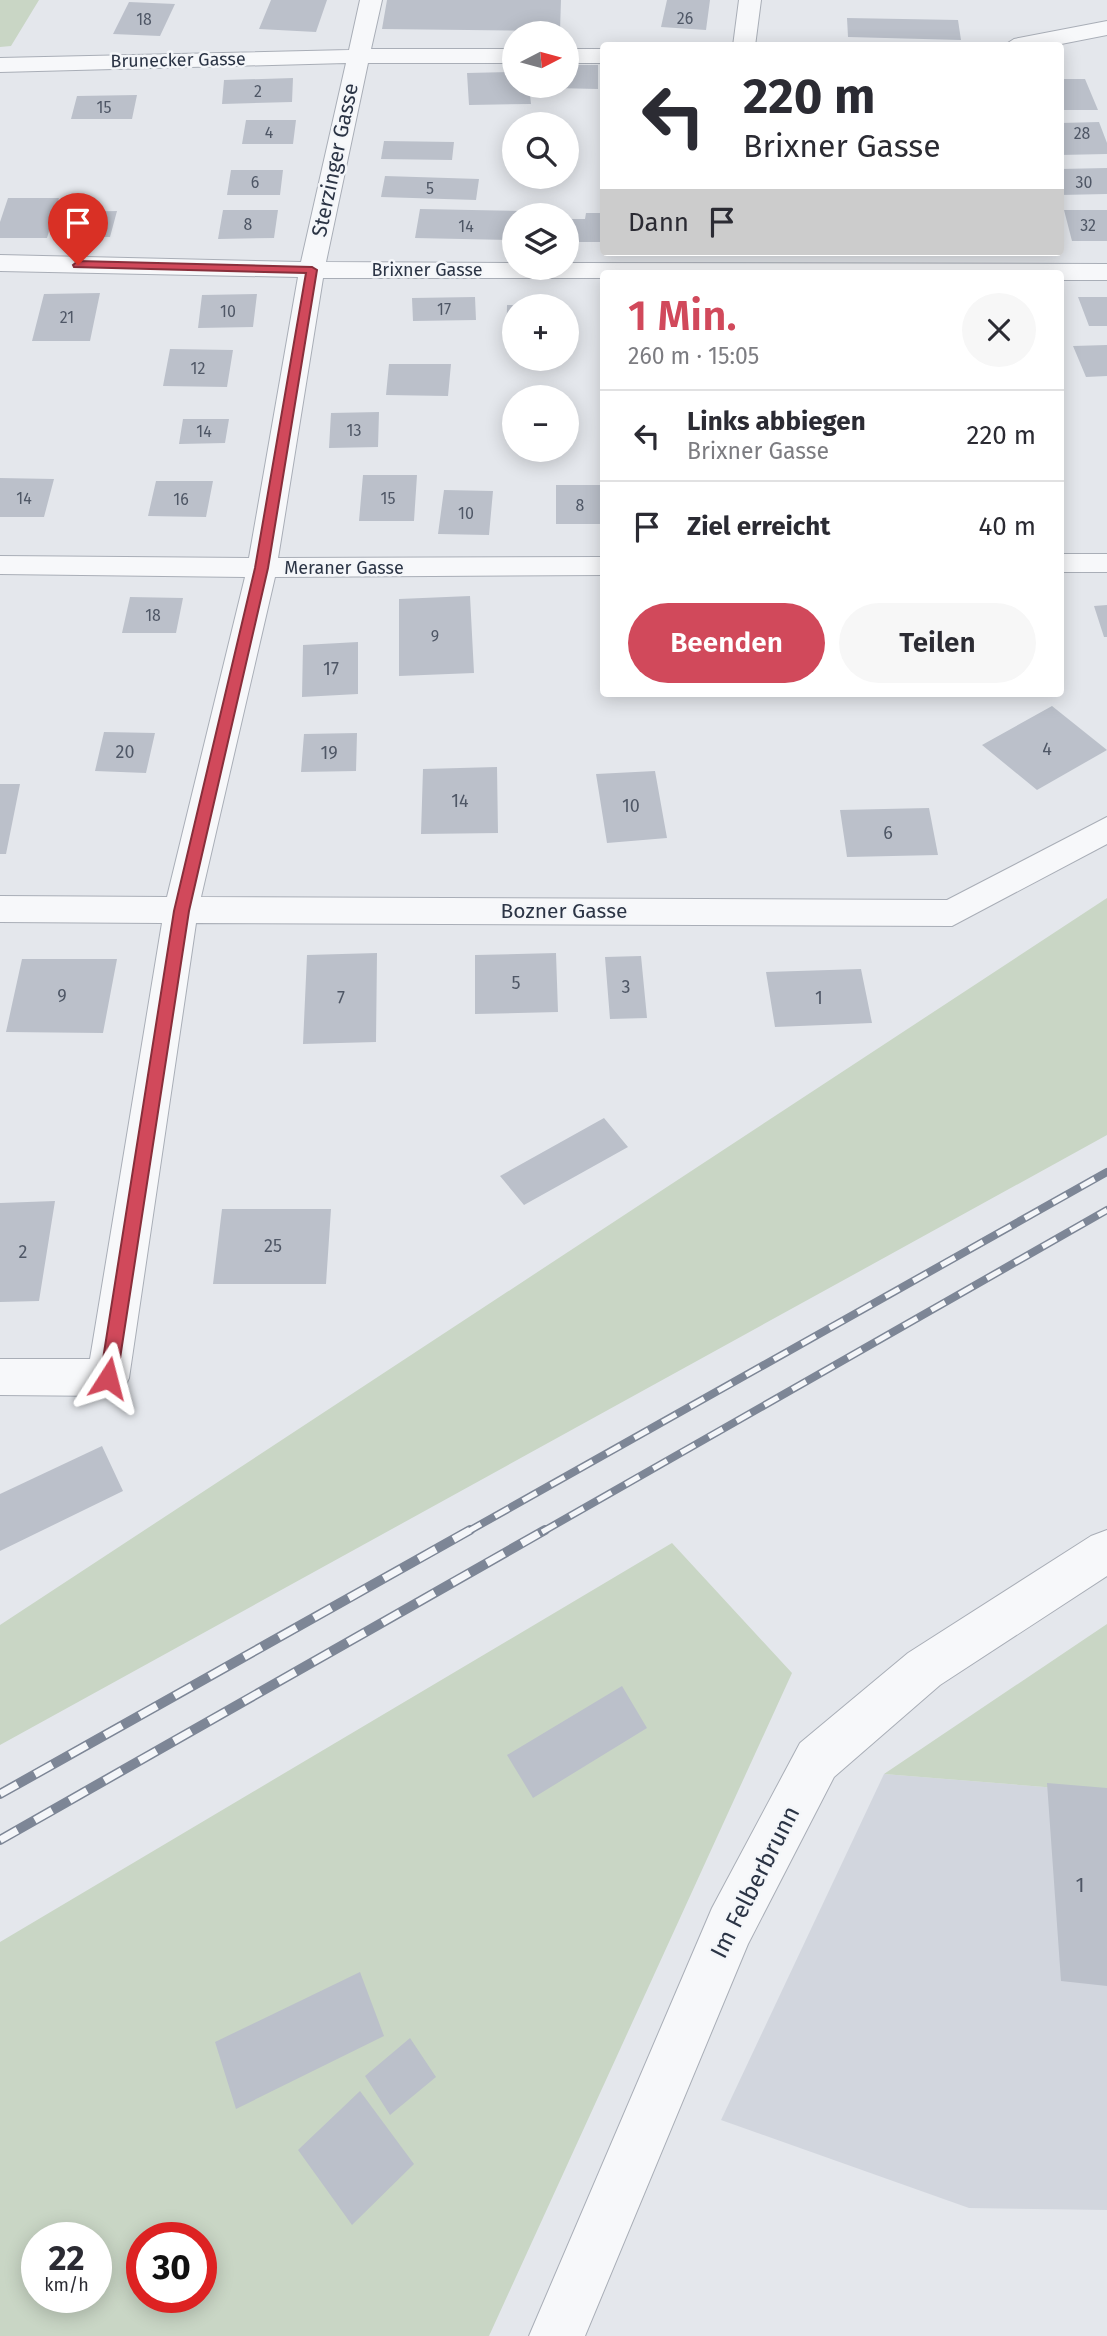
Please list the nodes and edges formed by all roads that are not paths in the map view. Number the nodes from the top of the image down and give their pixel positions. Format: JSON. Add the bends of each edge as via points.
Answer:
{"nodes":[{"id":1,"x":371,"y":0,"type":"edge"},
{"id":2,"x":750,"y":0,"type":"edge"},
{"id":3,"x":1107,"y":28,"type":"edge"},
{"id":4,"x":745,"y":42,"type":"edge"},
{"id":5,"x":1035,"y":42,"type":"edge"},
{"id":6,"x":357,"y":56,"type":"junction"},
{"id":7,"x":502,"y":56,"type":"edge"},
{"id":8,"x":579,"y":56,"type":"edge"},
{"id":9,"x":600,"y":56,"type":"edge"},
{"id":10,"x":0,"y":65,"type":"edge"},
{"id":11,"x":0,"y":263,"type":"edge"},
{"id":12,"x":312,"y":270,"type":"junction"},
{"id":13,"x":600,"y":271,"type":"edge"},
{"id":14,"x":1064,"y":272,"type":"edge"},
{"id":15,"x":1107,"y":272,"type":"edge"},
{"id":16,"x":1064,"y":563,"type":"edge"},
{"id":17,"x":1107,"y":563,"type":"edge"},
{"id":18,"x":0,"y":565,"type":"edge"},
{"id":19,"x":600,"y":566,"type":"edge"},
{"id":20,"x":262,"y":568,"type":"junction"},
{"id":21,"x":1107,"y":828,"type":"edge"},
{"id":22,"x":0,"y":909,"type":"edge"},
{"id":23,"x":181,"y":911,"type":"junction"},
{"id":24,"x":0,"y":1377,"type":"edge"},
{"id":25,"x":1107,"y":1550,"type":"edge"},
{"id":26,"x":557,"y":2336,"type":"edge"}],
"edges":[{"from":1,"to":6,"type":"street"},
{"from":2,"to":4,"type":"street"},
{"from":3,"to":5,"type":"street"},
{"from":6,"to":7,"type":"street","name":"Brunecker Gasse"},
{"from":6,"to":10,"type":"street","name":"Brunecker Gasse"},
{"from":6,"to":12,"type":"street","name":"Sterzinger Gasse"},
{"from":8,"to":9,"type":"street"},
{"from":11,"to":12,"type":"street","name":"Brixner Gasse"},
{"from":12,"to":13,"type":"street","name":"Brixner Gasse"},
{"from":12,"to":20,"type":"street","name":"Sterzinger Gasse"},
{"from":14,"to":15,"type":"street","name":"Brixner Gasse"},
{"from":16,"to":17,"type":"street"},
{"from":18,"to":20,"type":"street","name":"Meraner Gasse"},
{"from":19,"to":20,"type":"street","name":"Meraner Gasse"},
{"from":20,"to":23,"type":"street","name":"Sterzinger Gasse"},
{"from":21,"to":23,"type":"street","name":"Bozner Gasse","via":[[952,913]]},
{"from":22,"to":23,"type":"street","name":"Bozner Gasse"},
{"from":23,"to":24,"type":"street","name":"Sterzinger Gasse","via":[[108,1378]]},
{"from":25,"to":26,"type":"street","name":"Im Felberbrunn","via":[[924,1669],[817,1760],[730,1926]]}]}
